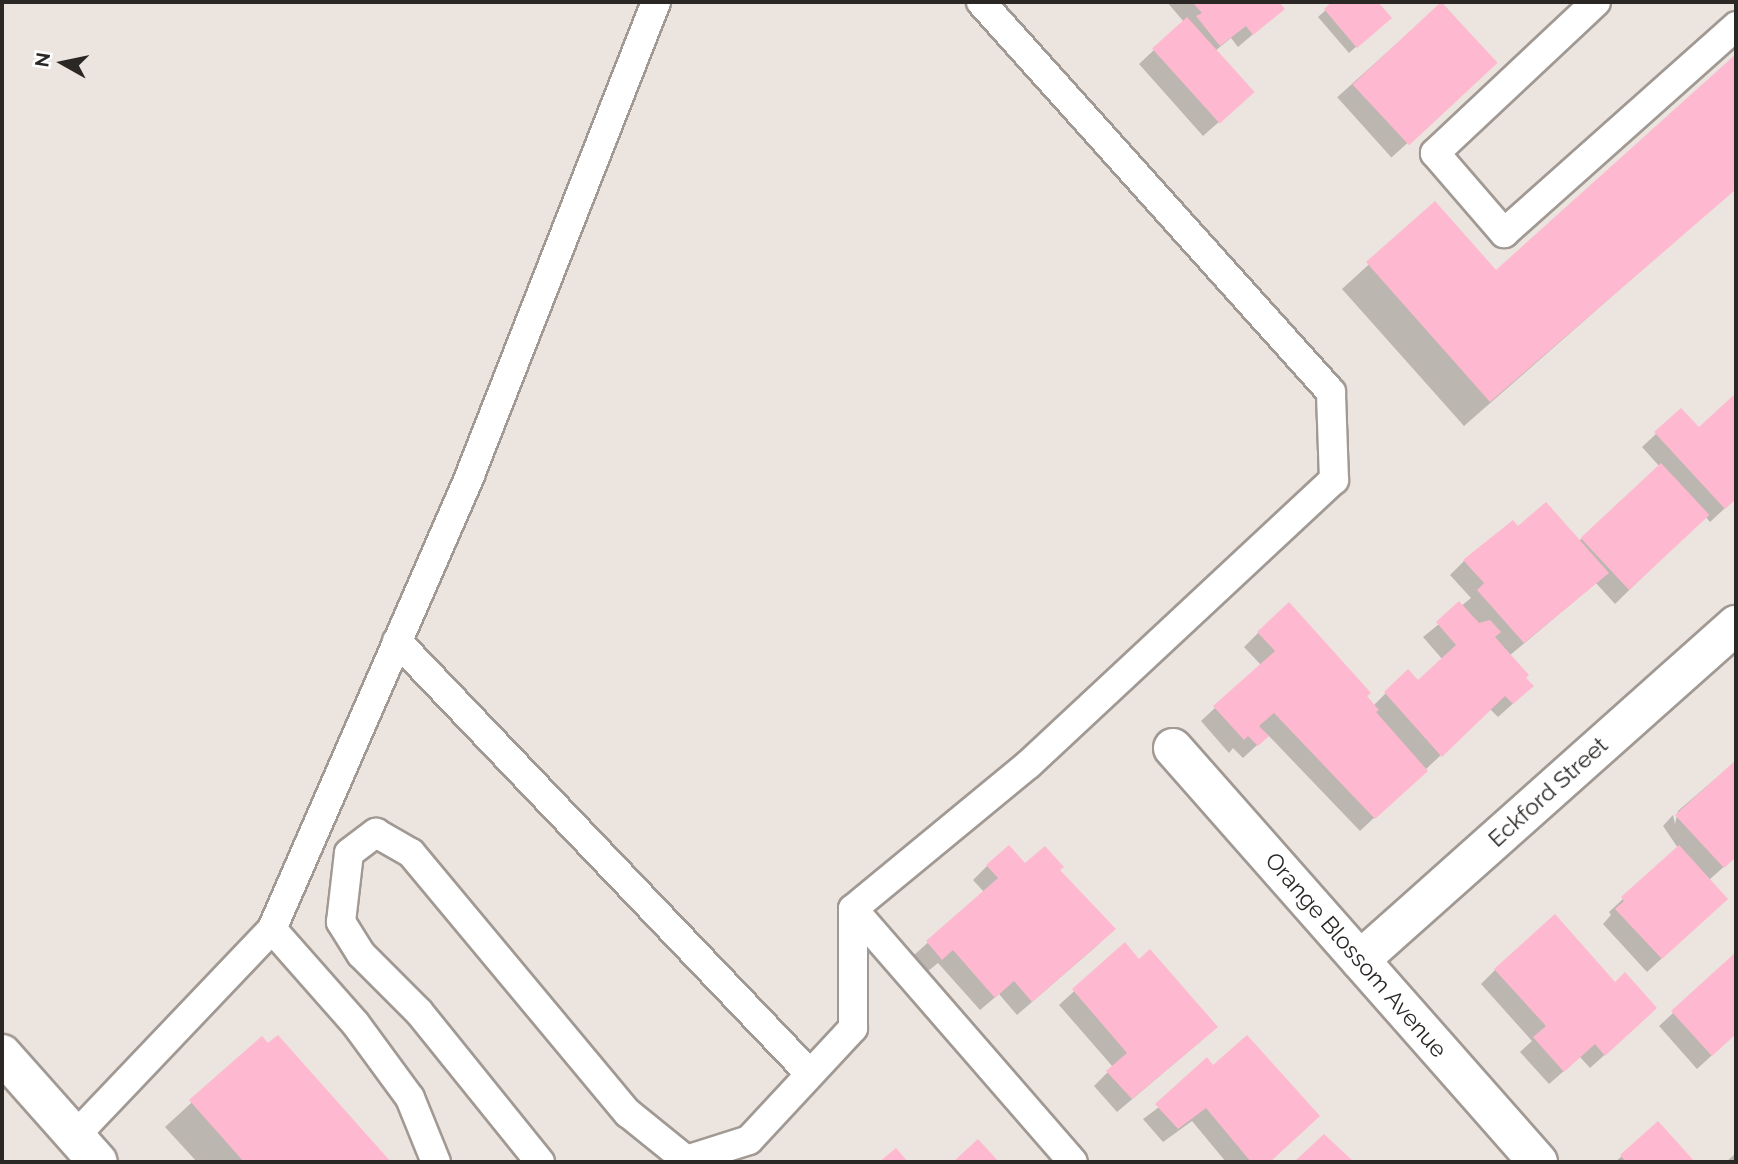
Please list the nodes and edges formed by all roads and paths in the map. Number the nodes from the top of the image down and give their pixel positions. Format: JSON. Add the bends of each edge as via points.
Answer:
{"nodes":[{"id":1,"x":656,"y":2,"type":"edge"},
{"id":2,"x":981,"y":2,"type":"edge"},
{"id":3,"x":1596,"y":2,"type":"edge"},
{"id":4,"x":1736,"y":26,"type":"edge"},
{"id":5,"x":1736,"y":625,"type":"edge"},
{"id":6,"x":397,"y":641,"type":"junction"},
{"id":7,"x":1173,"y":748,"type":"dead end"},
{"id":8,"x":853,"y":909,"type":"junction"},
{"id":9,"x":272,"y":929,"type":"junction"},
{"id":10,"x":1360,"y":960,"type":"junction"},
{"id":11,"x":2,"y":1055,"type":"edge"},
{"id":12,"x":810,"y":1074,"type":"junction"},
{"id":13,"x":87,"y":1149,"type":"edge"},
{"id":14,"x":436,"y":1162,"type":"edge"},
{"id":15,"x":540,"y":1162,"type":"edge"},
{"id":16,"x":1073,"y":1162,"type":"edge"},
{"id":17,"x":1538,"y":1162,"type":"edge"}],
"edges":[{"from":1,"to":6,"type":"lane","via":[[470,475]]},
{"from":2,"to":8,"type":"lane","via":[[1331,392],[1334,480],[1029,764]]},
{"from":3,"to":4,"type":"lane","via":[[1435,153],[1504,233]]},
{"from":5,"to":10,"type":"street","name":"Eckford Street"},
{"from":6,"to":9,"type":"lane"},
{"from":6,"to":12,"type":"lane"},
{"from":7,"to":10,"type":"street","name":"Orange Blossom Avenue"},
{"from":8,"to":12,"type":"lane","via":[[853,1028]]},
{"from":8,"to":16,"type":"lane"},
{"from":9,"to":13,"type":"lane"},
{"from":9,"to":14,"type":"lane","via":[[355,1024],[410,1098]]},
{"from":10,"to":17,"type":"street","name":"Orange Blossom Avenue"},
{"from":11,"to":13,"type":"street"},
{"from":12,"to":15,"type":"lane","via":[[749,1140],[686,1160],[628,1113],[411,853],[376,834],[349,853],[341,922],[361,954],[419,1012]]}]}
